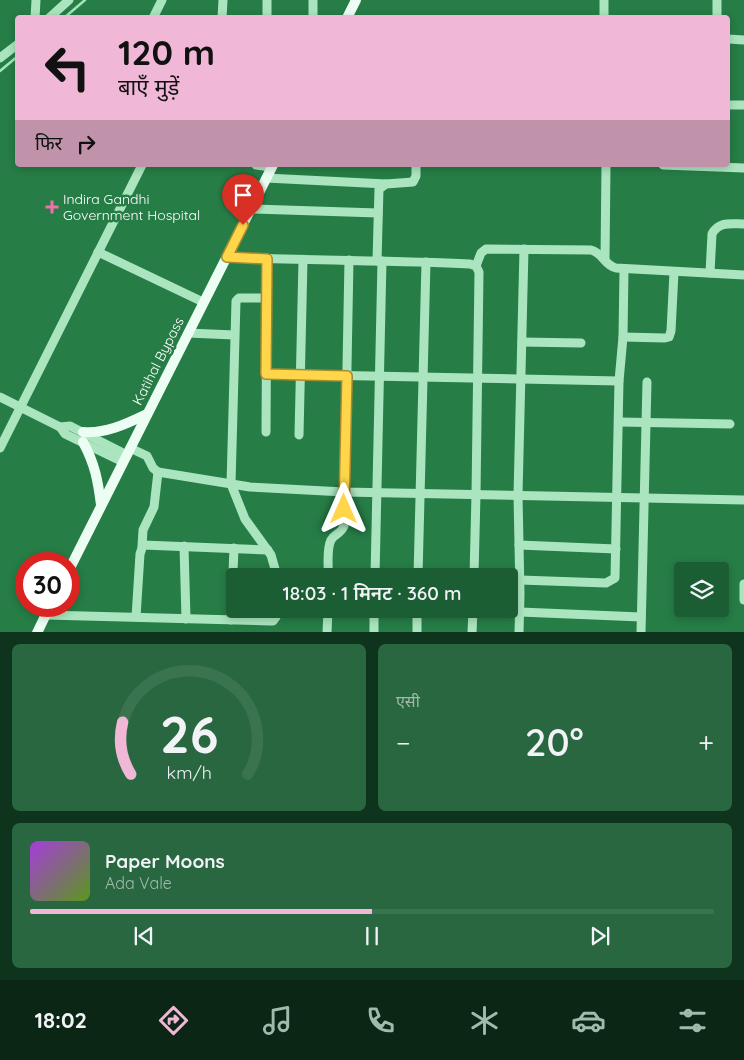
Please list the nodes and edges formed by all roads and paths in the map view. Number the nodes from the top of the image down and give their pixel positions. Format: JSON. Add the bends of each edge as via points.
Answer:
{"nodes":[{"id":1,"x":36,"y":0,"type":"edge"},
{"id":2,"x":69,"y":0,"type":"edge"},
{"id":3,"x":162,"y":0,"type":"edge"},
{"id":4,"x":223,"y":0,"type":"edge"},
{"id":5,"x":267,"y":0,"type":"edge"},
{"id":6,"x":313,"y":0,"type":"edge"},
{"id":7,"x":356,"y":0,"type":"edge"},
{"id":8,"x":604,"y":0,"type":"edge"},
{"id":9,"x":718,"y":0,"type":"edge"},
{"id":10,"x":35,"y":15,"type":"edge"},
{"id":11,"x":52,"y":15,"type":"edge"},
{"id":12,"x":154,"y":15,"type":"edge"},
{"id":13,"x":222,"y":15,"type":"edge"},
{"id":14,"x":267,"y":15,"type":"edge"},
{"id":15,"x":313,"y":15,"type":"edge"},
{"id":16,"x":348,"y":15,"type":"edge"},
{"id":17,"x":604,"y":15,"type":"edge"},
{"id":18,"x":717,"y":15,"type":"edge"},
{"id":19,"x":730,"y":39,"type":"edge"},
{"id":20,"x":744,"y":40,"type":"edge"},
{"id":21,"x":15,"y":46,"type":"edge"},
{"id":22,"x":0,"y":58,"type":"edge"},
{"id":23,"x":730,"y":105,"type":"edge"},
{"id":24,"x":744,"y":105,"type":"edge"},
{"id":25,"x":141,"y":167,"type":"edge"},
{"id":26,"x":272,"y":167,"type":"edge"},
{"id":27,"x":416,"y":167,"type":"edge"},
{"id":28,"x":606,"y":167,"type":"edge"},
{"id":29,"x":728,"y":167,"type":"edge"},
{"id":30,"x":744,"y":168,"type":"edge"},
{"id":31,"x":266,"y":178,"type":"junction"},
{"id":32,"x":386,"y":184,"type":"junction"},
{"id":33,"x":251,"y":208,"type":"junction"},
{"id":34,"x":378,"y":213,"type":"junction"},
{"id":35,"x":744,"y":224,"type":"edge"},
{"id":36,"x":524,"y":249,"type":"junction"},
{"id":37,"x":98,"y":252,"type":"junction"},
{"id":38,"x":227,"y":257,"type":"junction"},
{"id":39,"x":267,"y":259,"type":"junction"},
{"id":40,"x":303,"y":260,"type":"junction"},
{"id":41,"x":348,"y":260,"type":"junction"},
{"id":42,"x":605,"y":260,"type":"junction"},
{"id":43,"x":379,"y":261,"type":"junction"},
{"id":44,"x":426,"y":262,"type":"junction"},
{"id":45,"x":476,"y":266,"type":"junction"},
{"id":46,"x":624,"y":269,"type":"junction"},
{"id":47,"x":674,"y":272,"type":"junction"},
{"id":48,"x":710,"y":273,"type":"junction"},
{"id":49,"x":744,"y":274,"type":"edge"},
{"id":50,"x":266,"y":298,"type":"junction"},
{"id":51,"x":204,"y":302,"type":"junction"},
{"id":52,"x":188,"y":333,"type":"junction"},
{"id":53,"x":234,"y":335,"type":"junction"},
{"id":54,"x":623,"y":337,"type":"junction"},
{"id":55,"x":522,"y":342,"type":"junction"},
{"id":56,"x":582,"y":343,"type":"dead end"},
{"id":57,"x":266,"y":374,"type":"junction"},
{"id":58,"x":300,"y":375,"type":"junction"},
{"id":59,"x":347,"y":376,"type":"junction"},
{"id":60,"x":379,"y":377,"type":"junction"},
{"id":61,"x":423,"y":377,"type":"junction"},
{"id":62,"x":478,"y":378,"type":"junction"},
{"id":63,"x":521,"y":379,"type":"junction"},
{"id":64,"x":619,"y":381,"type":"junction"},
{"id":65,"x":647,"y":382,"type":"dead end"},
{"id":66,"x":0,"y":397,"type":"edge"},
{"id":67,"x":20,"y":407,"type":"junction"},
{"id":68,"x":147,"y":414,"type":"junction"},
{"id":69,"x":619,"y":422,"type":"junction"},
{"id":70,"x":645,"y":422,"type":"junction"},
{"id":71,"x":730,"y":424,"type":"dead end"},
{"id":72,"x":266,"y":432,"type":"dead end"},
{"id":73,"x":299,"y":435,"type":"dead end"},
{"id":74,"x":83,"y":437,"type":"junction"},
{"id":75,"x":0,"y":448,"type":"edge"},
{"id":76,"x":127,"y":455,"type":"junction"},
{"id":77,"x":158,"y":472,"type":"junction"},
{"id":78,"x":231,"y":484,"type":"junction"},
{"id":79,"x":344,"y":492,"type":"junction"},
{"id":80,"x":378,"y":492,"type":"junction"},
{"id":81,"x":421,"y":493,"type":"junction"},
{"id":82,"x":476,"y":494,"type":"junction"},
{"id":83,"x":518,"y":494,"type":"junction"},
{"id":84,"x":618,"y":497,"type":"junction"},
{"id":85,"x":645,"y":497,"type":"junction"},
{"id":86,"x":744,"y":500,"type":"edge"},
{"id":87,"x":101,"y":506,"type":"junction"},
{"id":88,"x":519,"y":545,"type":"junction"},
{"id":89,"x":142,"y":546,"type":"junction"},
{"id":90,"x":184,"y":546,"type":"junction"},
{"id":91,"x":234,"y":548,"type":"junction"},
{"id":92,"x":616,"y":549,"type":"junction"},
{"id":93,"x":268,"y":550,"type":"junction"},
{"id":94,"x":78,"y":552,"type":"edge"},
{"id":95,"x":275,"y":568,"type":"edge"},
{"id":96,"x":328,"y":568,"type":"edge"},
{"id":97,"x":375,"y":568,"type":"edge"},
{"id":98,"x":418,"y":568,"type":"edge"},
{"id":99,"x":474,"y":568,"type":"edge"},
{"id":100,"x":520,"y":580,"type":"junction"},
{"id":101,"x":744,"y":584,"type":"edge"},
{"id":102,"x":520,"y":594,"type":"joint"},
{"id":103,"x":744,"y":600,"type":"edge"},
{"id":104,"x":520,"y":612,"type":"junction"},
{"id":105,"x":80,"y":613,"type":"edge"},
{"id":106,"x":44,"y":617,"type":"edge"},
{"id":107,"x":136,"y":617,"type":"junction"},
{"id":108,"x":641,"y":617,"type":"junction"},
{"id":109,"x":275,"y":618,"type":"edge"},
{"id":110,"x":328,"y":618,"type":"edge"},
{"id":111,"x":374,"y":618,"type":"edge"},
{"id":112,"x":418,"y":618,"type":"edge"},
{"id":113,"x":473,"y":618,"type":"edge"},
{"id":114,"x":186,"y":619,"type":"junction"},
{"id":115,"x":231,"y":620,"type":"junction"},
{"id":116,"x":37,"y":632,"type":"edge"},
{"id":117,"x":327,"y":632,"type":"edge"},
{"id":118,"x":374,"y":632,"type":"edge"},
{"id":119,"x":417,"y":632,"type":"edge"},
{"id":120,"x":472,"y":632,"type":"edge"},
{"id":121,"x":519,"y":632,"type":"edge"},
{"id":122,"x":640,"y":632,"type":"edge"}],
"edges":[{"from":1,"to":10,"type":"street"},
{"from":2,"to":11,"type":"street"},
{"from":3,"to":12,"type":"street"},
{"from":4,"to":13,"type":"street"},
{"from":5,"to":14,"type":"street"},
{"from":6,"to":15,"type":"street"},
{"from":7,"to":16,"type":"main road"},
{"from":8,"to":17,"type":"street"},
{"from":9,"to":18,"type":"street"},
{"from":19,"to":20,"type":"street"},
{"from":21,"to":22,"type":"street"},
{"from":23,"to":24,"type":"street"},
{"from":25,"to":37,"type":"street"},
{"from":26,"to":31,"type":"main road","name":"Katihal Bypass"},
{"from":27,"to":32,"type":"street","via":[[413,182]]},
{"from":28,"to":42,"type":"street"},
{"from":29,"to":30,"type":"street"},
{"from":31,"to":32,"type":"street"},
{"from":31,"to":33,"type":"main road","name":"Katihal Bypass"},
{"from":32,"to":34,"type":"street","via":[[379,189]]},
{"from":33,"to":34,"type":"street"},
{"from":33,"to":38,"type":"main road","name":"Katihal Bypass"},
{"from":34,"to":43,"type":"street"},
{"from":35,"to":48,"type":"street","via":[[724,224],[715,228]]},
{"from":36,"to":42,"type":"street","via":[[591,250]]},
{"from":36,"to":45,"type":"street","via":[[486,249]]},
{"from":36,"to":55,"type":"street"},
{"from":37,"to":51,"type":"street"},
{"from":37,"to":67,"type":"street"},
{"from":38,"to":39,"type":"street"},
{"from":38,"to":51,"type":"main road","name":"Katihal Bypass"},
{"from":39,"to":40,"type":"street"},
{"from":39,"to":50,"type":"street"},
{"from":40,"to":41,"type":"street"},
{"from":40,"to":58,"type":"street"},
{"from":41,"to":43,"type":"street"},
{"from":41,"to":59,"type":"street"},
{"from":42,"to":46,"type":"street","via":[[612,267]]},
{"from":43,"to":44,"type":"street"},
{"from":43,"to":60,"type":"street"},
{"from":44,"to":45,"type":"street"},
{"from":44,"to":61,"type":"street"},
{"from":45,"to":62,"type":"street","via":[[479,272]]},
{"from":46,"to":47,"type":"street"},
{"from":46,"to":54,"type":"street"},
{"from":47,"to":48,"type":"street"},
{"from":47,"to":54,"type":"street","via":[[669,336]]},
{"from":48,"to":49,"type":"street"},
{"from":50,"to":53,"type":"street","via":[[236,299]]},
{"from":50,"to":57,"type":"street"},
{"from":51,"to":52,"type":"main road","name":"Katihal Bypass"},
{"from":52,"to":53,"type":"street"},
{"from":52,"to":68,"type":"main road","name":"Katihal Bypass"},
{"from":53,"to":78,"type":"street"},
{"from":54,"to":64,"type":"street"},
{"from":55,"to":56,"type":"street"},
{"from":55,"to":63,"type":"street"},
{"from":57,"to":58,"type":"street"},
{"from":57,"to":72,"type":"street"},
{"from":58,"to":59,"type":"street"},
{"from":58,"to":73,"type":"street"},
{"from":59,"to":60,"type":"street"},
{"from":59,"to":79,"type":"street"},
{"from":60,"to":61,"type":"street"},
{"from":60,"to":80,"type":"street"},
{"from":61,"to":62,"type":"street"},
{"from":61,"to":81,"type":"street"},
{"from":62,"to":63,"type":"street"},
{"from":62,"to":82,"type":"street"},
{"from":63,"to":64,"type":"street"},
{"from":63,"to":83,"type":"street"},
{"from":64,"to":69,"type":"street"},
{"from":65,"to":70,"type":"street"},
{"from":66,"to":67,"type":"street"},
{"from":67,"to":74,"type":"street","via":[[60,427],[70,426]]},
{"from":67,"to":75,"type":"street"},
{"from":68,"to":74,"type":"main road","via":[[110,430]]},
{"from":68,"to":76,"type":"main road","name":"Katihal Bypass"},
{"from":69,"to":70,"type":"street"},
{"from":69,"to":84,"type":"street"},
{"from":70,"to":71,"type":"street"},
{"from":70,"to":85,"type":"street"},
{"from":74,"to":76,"type":"street"},
{"from":74,"to":87,"type":"main road","via":[[97,476]]},
{"from":76,"to":77,"type":"street","via":[[147,456]]},
{"from":76,"to":87,"type":"main road","name":"Katihal Bypass"},
{"from":77,"to":78,"type":"street"},
{"from":77,"to":89,"type":"street","via":[[154,507],[142,530]]},
{"from":78,"to":79,"type":"street"},
{"from":78,"to":93,"type":"street","via":[[244,519]]},
{"from":79,"to":80,"type":"street"},
{"from":79,"to":96,"type":"street","via":[[344,526],[330,542]]},
{"from":80,"to":81,"type":"street"},
{"from":80,"to":97,"type":"street"},
{"from":81,"to":82,"type":"street"},
{"from":81,"to":98,"type":"street"},
{"from":82,"to":83,"type":"street"},
{"from":82,"to":99,"type":"street"},
{"from":83,"to":84,"type":"street"},
{"from":83,"to":88,"type":"street"},
{"from":84,"to":85,"type":"street"},
{"from":84,"to":92,"type":"street"},
{"from":85,"to":86,"type":"street"},
{"from":85,"to":108,"type":"street"},
{"from":87,"to":94,"type":"main road","name":"Katihal Bypass"},
{"from":88,"to":92,"type":"street"},
{"from":88,"to":100,"type":"street"},
{"from":89,"to":90,"type":"street"},
{"from":89,"to":107,"type":"street"},
{"from":90,"to":91,"type":"street"},
{"from":90,"to":114,"type":"street"},
{"from":91,"to":93,"type":"street"},
{"from":91,"to":115,"type":"street"},
{"from":92,"to":100,"type":"street","via":[[616,576],[610,582]]},
{"from":93,"to":95,"type":"street"},
{"from":100,"to":102,"type":"street"},
{"from":101,"to":103,"type":"street"},
{"from":102,"to":104,"type":"street"},
{"from":104,"to":108,"type":"street"},
{"from":104,"to":121,"type":"street"},
{"from":105,"to":107,"type":"street"},
{"from":106,"to":116,"type":"main road"},
{"from":107,"to":114,"type":"street"},
{"from":108,"to":122,"type":"street"},
{"from":109,"to":115,"type":"street","via":[[273,621]]},
{"from":110,"to":117,"type":"street"},
{"from":111,"to":118,"type":"street"},
{"from":112,"to":119,"type":"street"},
{"from":113,"to":120,"type":"street"},
{"from":114,"to":115,"type":"street"}]}
